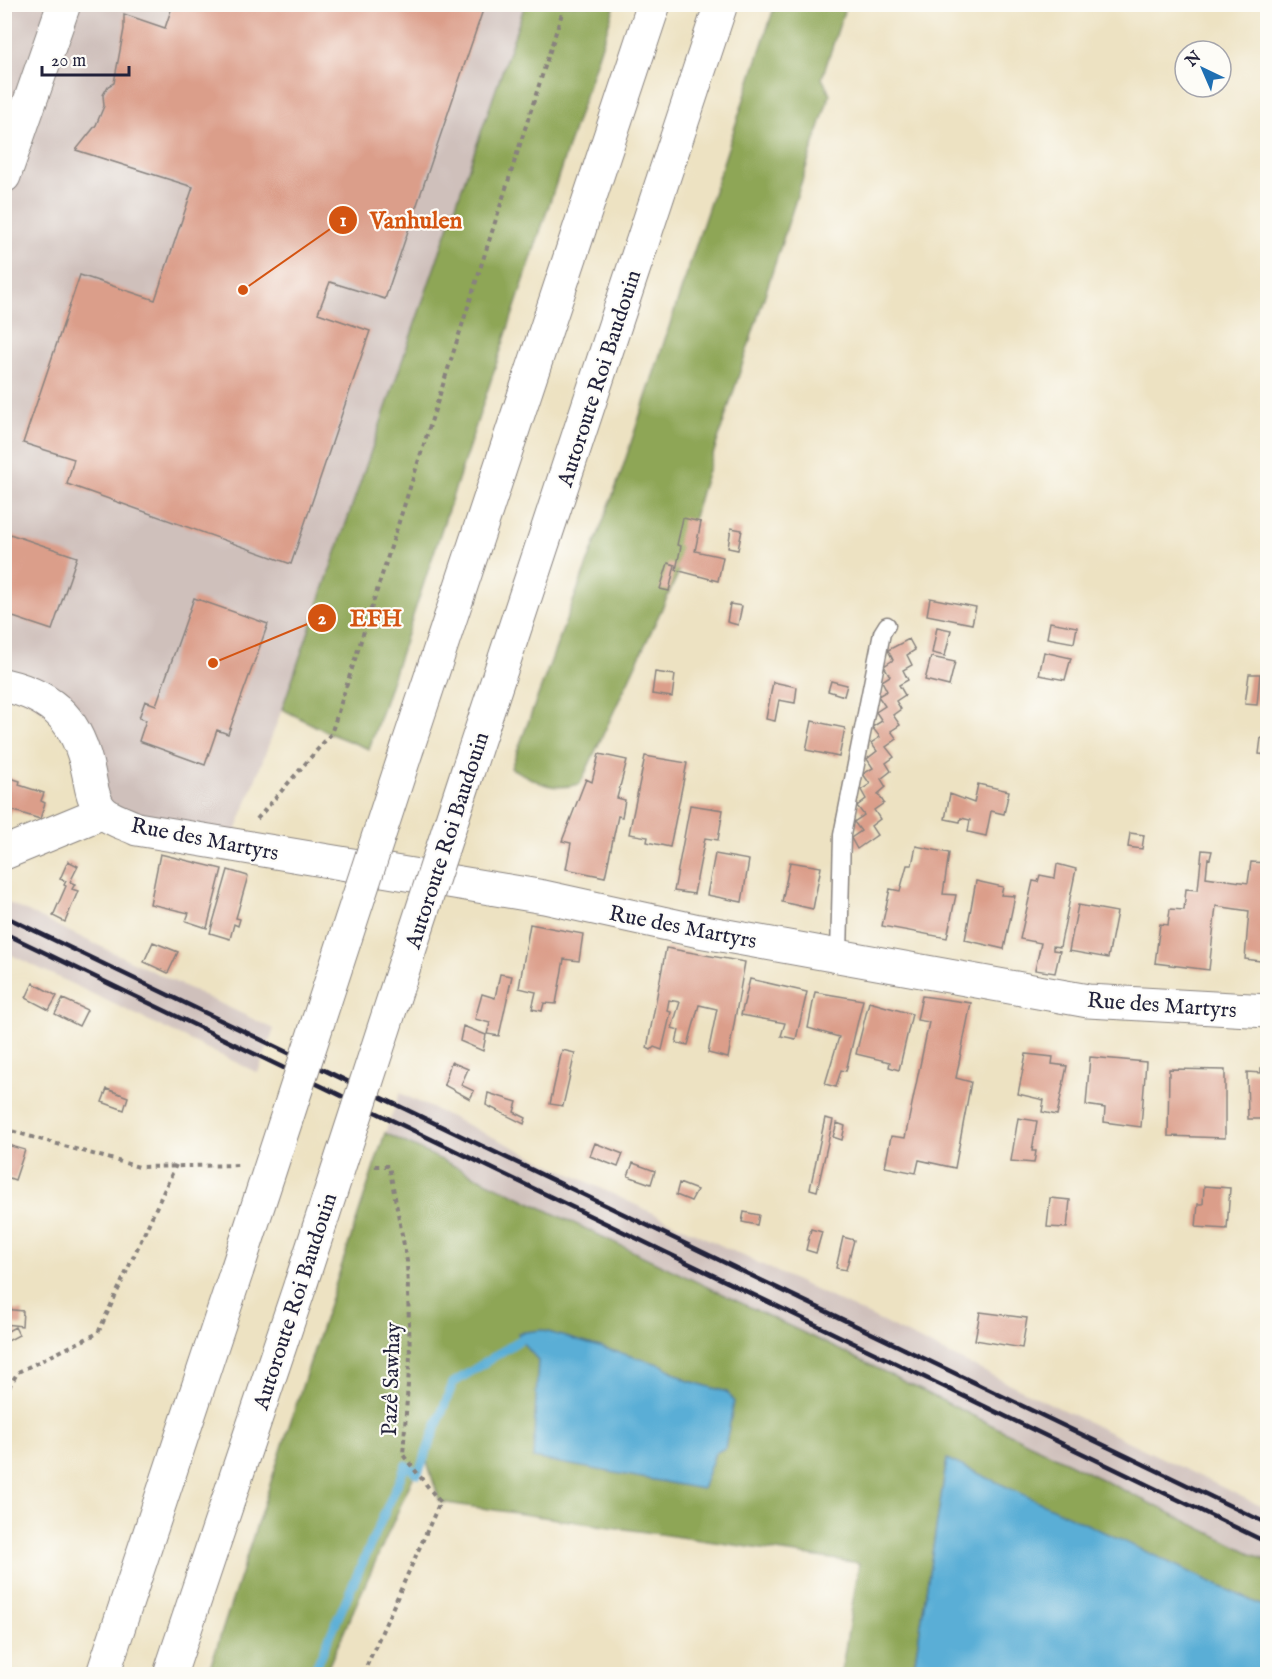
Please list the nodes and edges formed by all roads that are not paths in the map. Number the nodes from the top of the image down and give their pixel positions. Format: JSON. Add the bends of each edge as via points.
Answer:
{"nodes":[{"id":1,"x":64,"y":4,"type":"edge"},
{"id":2,"x":654,"y":4,"type":"edge"},
{"id":3,"x":721,"y":4,"type":"edge"},
{"id":4,"x":4,"y":176,"type":"edge"},
{"id":5,"x":888,"y":625,"type":"dead end"},
{"id":6,"x":4,"y":686,"type":"edge"},
{"id":7,"x":103,"y":812,"type":"junction"},
{"id":8,"x":4,"y":853,"type":"edge"},
{"id":9,"x":839,"y":954,"type":"junction"},
{"id":10,"x":1268,"y":1011,"type":"edge"},
{"id":11,"x":103,"y":1674,"type":"edge"},
{"id":12,"x":170,"y":1674,"type":"edge"}],
"edges":[{"from":1,"to":4,"type":"main road"},
{"from":2,"to":11,"type":"main road","bridge":true},
{"from":3,"to":12,"type":"main road","name":"Autoroute Roi Baudouin","bridge":true},
{"from":5,"to":9,"type":"lane","via":[[882,633],[842,835]]},
{"from":6,"to":7,"type":"main road","name":"Rue des Martyrs","via":[[30,691],[57,707],[77,735],[92,792]]},
{"from":7,"to":8,"type":"main road","name":"Rue des Martyrs"},
{"from":7,"to":9,"type":"main road","name":"Rue des Martyrs","via":[[137,829],[544,897],[699,932]]},
{"from":9,"to":10,"type":"main road","name":"Rue des Martyrs","via":[[1088,1000]]}]}
